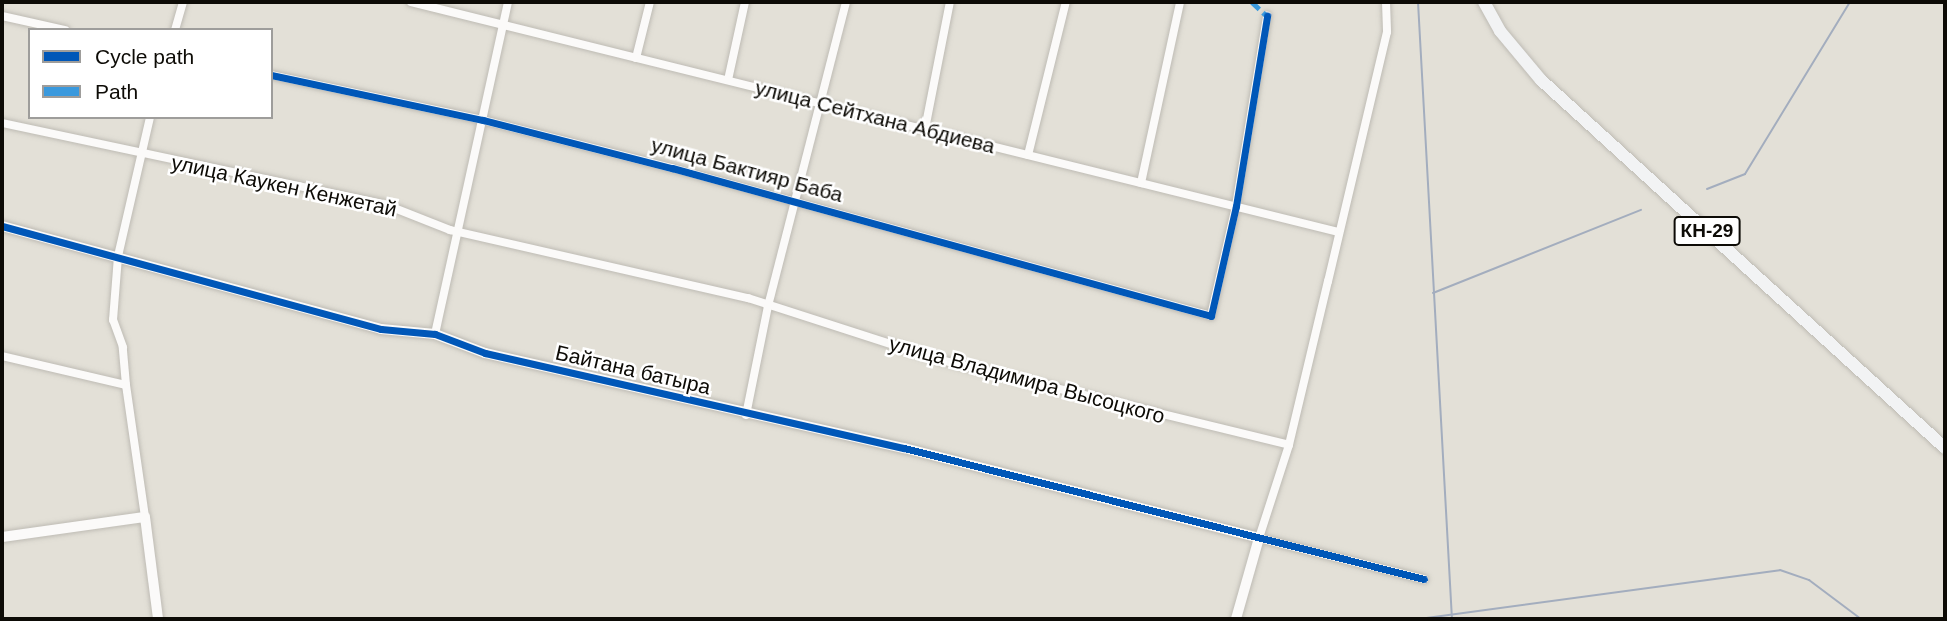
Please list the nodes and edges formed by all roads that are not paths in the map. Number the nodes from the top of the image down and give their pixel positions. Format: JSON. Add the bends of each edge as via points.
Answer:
{"nodes":[{"id":1,"x":183,"y":2,"type":"edge"},
{"id":2,"x":411,"y":2,"type":"edge"},
{"id":3,"x":508,"y":2,"type":"edge"},
{"id":4,"x":650,"y":2,"type":"edge"},
{"id":5,"x":745,"y":2,"type":"edge"},
{"id":6,"x":845,"y":2,"type":"edge"},
{"id":7,"x":950,"y":2,"type":"edge"},
{"id":8,"x":1066,"y":2,"type":"edge"},
{"id":9,"x":1180,"y":2,"type":"edge"},
{"id":10,"x":1386,"y":2,"type":"edge"},
{"id":11,"x":1484,"y":2,"type":"edge"},
{"id":12,"x":2,"y":16,"type":"edge"},
{"id":13,"x":1268,"y":16,"type":"dead end"},
{"id":14,"x":503,"y":25,"type":"junction"},
{"id":15,"x":56,"y":28,"type":"edge"},
{"id":16,"x":176,"y":28,"type":"edge"},
{"id":17,"x":636,"y":58,"type":"junction"},
{"id":18,"x":273,"y":75,"type":"edge"},
{"id":19,"x":728,"y":80,"type":"junction"},
{"id":20,"x":821,"y":104,"type":"junction"},
{"id":21,"x":149,"y":119,"type":"edge"},
{"id":22,"x":483,"y":120,"type":"junction"},
{"id":23,"x":2,"y":123,"type":"edge"},
{"id":24,"x":925,"y":129,"type":"junction"},
{"id":25,"x":139,"y":154,"type":"junction"},
{"id":26,"x":1028,"y":155,"type":"junction"},
{"id":27,"x":1141,"y":183,"type":"junction"},
{"id":28,"x":796,"y":200,"type":"junction"},
{"id":29,"x":1236,"y":206,"type":"junction"},
{"id":30,"x":2,"y":226,"type":"edge"},
{"id":31,"x":459,"y":232,"type":"junction"},
{"id":32,"x":1338,"y":232,"type":"junction"},
{"id":33,"x":118,"y":256,"type":"junction"},
{"id":34,"x":768,"y":306,"type":"junction"},
{"id":35,"x":435,"y":334,"type":"junction"},
{"id":36,"x":2,"y":356,"type":"edge"},
{"id":37,"x":126,"y":385,"type":"junction"},
{"id":38,"x":746,"y":415,"type":"junction"},
{"id":39,"x":1289,"y":445,"type":"junction"},
{"id":40,"x":1945,"y":448,"type":"edge"},
{"id":41,"x":145,"y":517,"type":"junction"},
{"id":42,"x":2,"y":537,"type":"edge"},
{"id":43,"x":1259,"y":538,"type":"junction"},
{"id":44,"x":1424,"y":579,"type":"dead end"},
{"id":45,"x":158,"y":619,"type":"edge"},
{"id":46,"x":1237,"y":619,"type":"edge"}],
"edges":[{"from":1,"to":16,"type":"street"},
{"from":2,"to":14,"type":"street","name":"улица Сейтхана Абдиева"},
{"from":3,"to":14,"type":"street"},
{"from":4,"to":17,"type":"street"},
{"from":5,"to":19,"type":"street"},
{"from":6,"to":20,"type":"street"},
{"from":7,"to":24,"type":"street"},
{"from":8,"to":26,"type":"street"},
{"from":9,"to":27,"type":"street"},
{"from":10,"to":32,"type":"street","via":[[1387,32]]},
{"from":11,"to":40,"type":"main road","number":"КН-29","via":[[1500,31],[1541,80]]},
{"from":12,"to":15,"type":"street"},
{"from":13,"to":29,"type":"street"},
{"from":14,"to":17,"type":"street","name":"улица Сейтхана Абдиева"},
{"from":14,"to":22,"type":"street"},
{"from":17,"to":19,"type":"street","name":"улица Сейтхана Абдиева"},
{"from":18,"to":22,"type":"street","name":"улица Бактияр Баба"},
{"from":19,"to":20,"type":"street","name":"улица Сейтхана Абдиева"},
{"from":20,"to":24,"type":"street","name":"улица Сейтхана Абдиева"},
{"from":20,"to":28,"type":"street"},
{"from":21,"to":25,"type":"street"},
{"from":22,"to":28,"type":"street","name":"улица Бактияр Баба"},
{"from":22,"to":31,"type":"street"},
{"from":23,"to":25,"type":"street","name":"улица Каукен Кенжетай"},
{"from":24,"to":26,"type":"street","name":"улица Сейтхана Абдиева"},
{"from":25,"to":31,"type":"street","name":"улица Каукен Кенжетай","via":[[384,204]]},
{"from":25,"to":33,"type":"street"},
{"from":26,"to":27,"type":"street","name":"улица Сейтхана Абдиева"},
{"from":27,"to":29,"type":"street","name":"улица Сейтхана Абдиева"},
{"from":28,"to":29,"type":"street","name":"улица Бактияр Баба","via":[[1211,316]]},
{"from":28,"to":34,"type":"street"},
{"from":29,"to":32,"type":"street","name":"улица Сейтхана Абдиева"},
{"from":30,"to":33,"type":"street","name":"Байтана батыра"},
{"from":31,"to":34,"type":"street","name":"улица Каукен Кенжетай"},
{"from":31,"to":35,"type":"street"},
{"from":32,"to":39,"type":"street"},
{"from":33,"to":35,"type":"street","name":"Байтана батыра","via":[[371,326]]},
{"from":33,"to":37,"type":"street","via":[[113,320],[123,347]]},
{"from":34,"to":38,"type":"street"},
{"from":34,"to":39,"type":"street","name":"улица Владимира Высоцкого","via":[[1055,391]]},
{"from":35,"to":38,"type":"street","name":"Байтана батыра","via":[[485,354]]},
{"from":36,"to":37,"type":"street"},
{"from":37,"to":41,"type":"street"},
{"from":38,"to":43,"type":"street","name":"Байтана батыра","via":[[912,450]]},
{"from":39,"to":43,"type":"street"},
{"from":41,"to":42,"type":"street"},
{"from":41,"to":45,"type":"street"},
{"from":43,"to":44,"type":"street"},
{"from":43,"to":46,"type":"street"}]}
